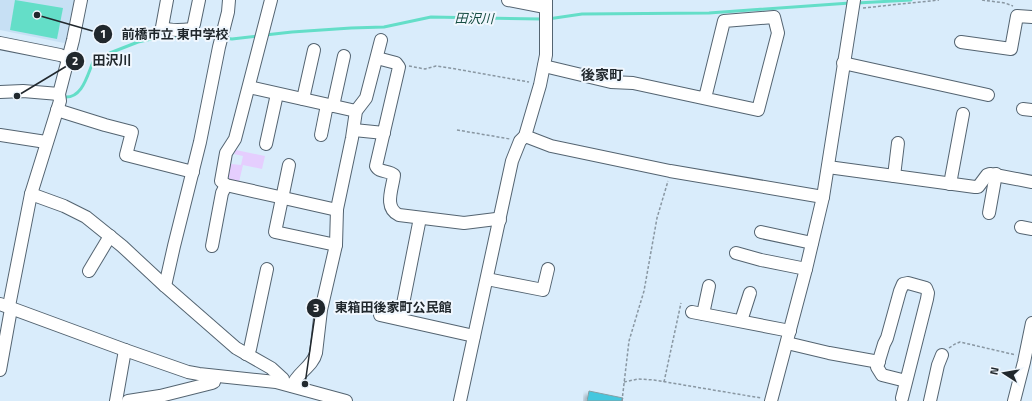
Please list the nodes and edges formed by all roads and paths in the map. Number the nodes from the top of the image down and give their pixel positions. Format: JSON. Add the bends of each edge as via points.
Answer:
{"nodes":[{"id":1,"x":81,"y":0,"type":"edge"},
{"id":2,"x":167,"y":0,"type":"edge"},
{"id":3,"x":199,"y":0,"type":"edge"},
{"id":4,"x":229,"y":0,"type":"edge"},
{"id":5,"x":271,"y":0,"type":"edge"},
{"id":6,"x":508,"y":0,"type":"edge"},
{"id":7,"x":939,"y":0,"type":"edge"},
{"id":8,"x":982,"y":0,"type":"edge"},
{"id":9,"x":853,"y":5,"type":"edge"},
{"id":10,"x":546,"y":11,"type":"edge"},
{"id":11,"x":1028,"y":16,"type":"edge"},
{"id":12,"x":381,"y":40,"type":"dead end"},
{"id":13,"x":961,"y":42,"type":"dead end"},
{"id":14,"x":0,"y":43,"type":"edge"},
{"id":15,"x":314,"y":50,"type":"dead end"},
{"id":16,"x":344,"y":56,"type":"dead end"},
{"id":17,"x":68,"y":58,"type":"junction"},
{"id":18,"x":377,"y":58,"type":"junction"},
{"id":19,"x":843,"y":63,"type":"junction"},
{"id":20,"x":399,"y":66,"type":"junction"},
{"id":21,"x":544,"y":66,"type":"junction"},
{"id":22,"x":540,"y":85,"type":"junction"},
{"id":23,"x":249,"y":88,"type":"junction"},
{"id":24,"x":0,"y":92,"type":"edge"},
{"id":25,"x":59,"y":94,"type":"junction"},
{"id":26,"x":277,"y":94,"type":"junction"},
{"id":27,"x":988,"y":95,"type":"dead end"},
{"id":28,"x":705,"y":98,"type":"junction"},
{"id":29,"x":303,"y":99,"type":"junction"},
{"id":30,"x":330,"y":105,"type":"junction"},
{"id":31,"x":57,"y":110,"type":"junction"},
{"id":32,"x":356,"y":111,"type":"junction"},
{"id":33,"x":964,"y":114,"type":"dead end"},
{"id":34,"x":354,"y":130,"type":"junction"},
{"id":35,"x":457,"y":130,"type":"dead end"},
{"id":36,"x":384,"y":133,"type":"junction"},
{"id":37,"x":0,"y":135,"type":"edge"},
{"id":38,"x":321,"y":135,"type":"dead end"},
{"id":39,"x":522,"y":139,"type":"junction"},
{"id":40,"x":46,"y":142,"type":"junction"},
{"id":41,"x":898,"y":143,"type":"dead end"},
{"id":42,"x":266,"y":144,"type":"dead end"},
{"id":43,"x":289,"y":166,"type":"dead end"},
{"id":44,"x":828,"y":167,"type":"junction"},
{"id":45,"x":670,"y":171,"type":"junction"},
{"id":46,"x":193,"y":172,"type":"junction"},
{"id":47,"x":996,"y":174,"type":"junction"},
{"id":48,"x":894,"y":176,"type":"junction"},
{"id":49,"x":1032,"y":182,"type":"edge"},
{"id":50,"x":950,"y":184,"type":"junction"},
{"id":51,"x":226,"y":185,"type":"junction"},
{"id":52,"x":32,"y":194,"type":"junction"},
{"id":53,"x":282,"y":197,"type":"junction"},
{"id":54,"x":823,"y":197,"type":"junction"},
{"id":55,"x":337,"y":210,"type":"junction"},
{"id":56,"x":990,"y":213,"type":"dead end"},
{"id":57,"x":420,"y":218,"type":"junction"},
{"id":58,"x":500,"y":220,"type":"junction"},
{"id":59,"x":761,"y":232,"type":"dead end"},
{"id":60,"x":110,"y":236,"type":"junction"},
{"id":61,"x":812,"y":243,"type":"junction"},
{"id":62,"x":336,"y":244,"type":"junction"},
{"id":63,"x":212,"y":246,"type":"dead end"},
{"id":64,"x":736,"y":253,"type":"dead end"},
{"id":65,"x":548,"y":268,"type":"dead end"},
{"id":66,"x":267,"y":269,"type":"dead end"},
{"id":67,"x":806,"y":269,"type":"junction"},
{"id":68,"x":89,"y":271,"type":"dead end"},
{"id":69,"x":487,"y":279,"type":"junction"},
{"id":70,"x":165,"y":286,"type":"junction"},
{"id":71,"x":709,"y":286,"type":"dead end"},
{"id":72,"x":750,"y":293,"type":"dead end"},
{"id":73,"x":681,"y":303,"type":"dead end"},
{"id":74,"x":7,"y":306,"type":"edge"},
{"id":75,"x":380,"y":315,"type":"dead end"},
{"id":76,"x":400,"y":319,"type":"junction"},
{"id":77,"x":741,"y":321,"type":"junction"},
{"id":78,"x":1032,"y":323,"type":"edge"},
{"id":79,"x":474,"y":336,"type":"junction"},
{"id":80,"x":788,"y":337,"type":"junction"},
{"id":81,"x":125,"y":350,"type":"junction"},
{"id":82,"x":246,"y":354,"type":"junction"},
{"id":83,"x":1028,"y":354,"type":"edge"},
{"id":84,"x":942,"y":355,"type":"joint"},
{"id":85,"x":878,"y":362,"type":"junction"},
{"id":86,"x":0,"y":370,"type":"edge"},
{"id":87,"x":215,"y":376,"type":"junction"},
{"id":88,"x":906,"y":381,"type":"junction"},
{"id":89,"x":624,"y":382,"type":"junction"},
{"id":90,"x":664,"y":382,"type":"junction"},
{"id":91,"x":287,"y":385,"type":"junction"},
{"id":92,"x":902,"y":398,"type":"dead end"},
{"id":93,"x":771,"y":400,"type":"edge"},
{"id":94,"x":116,"y":401,"type":"edge"},
{"id":95,"x":128,"y":401,"type":"edge"},
{"id":96,"x":346,"y":401,"type":"edge"},
{"id":97,"x":460,"y":401,"type":"edge"},
{"id":98,"x":622,"y":401,"type":"edge"},
{"id":99,"x":930,"y":401,"type":"edge"},
{"id":100,"x":1014,"y":401,"type":"edge"}],
"edges":[{"from":1,"to":17,"type":"street"},
{"from":2,"to":3,"type":"street","via":[[162,27],[187,30],[192,29]]},
{"from":4,"to":46,"type":"street"},
{"from":5,"to":23,"type":"street"},
{"from":6,"to":10,"type":"street"},
{"from":7,"to":9,"type":"path"},
{"from":8,"to":11,"type":"path","via":[[1005,3],[1020,9]]},
{"from":9,"to":19,"type":"street"},
{"from":10,"to":21,"type":"street"},
{"from":11,"to":13,"type":"street","via":[[1017,16],[1011,50]]},
{"from":12,"to":18,"type":"street"},
{"from":14,"to":17,"type":"street"},
{"from":15,"to":29,"type":"street"},
{"from":16,"to":30,"type":"street"},
{"from":17,"to":25,"type":"street"},
{"from":18,"to":20,"type":"street"},
{"from":18,"to":32,"type":"street","via":[[366,98]]},
{"from":19,"to":27,"type":"street"},
{"from":19,"to":44,"type":"street"},
{"from":20,"to":22,"type":"path","via":[[425,69],[436,66],[456,68]]},
{"from":20,"to":36,"type":"street"},
{"from":21,"to":22,"type":"street"},
{"from":21,"to":28,"type":"street","via":[[611,82]]},
{"from":22,"to":39,"type":"street"},
{"from":23,"to":26,"type":"street"},
{"from":23,"to":51,"type":"street","via":[[235,139],[226,153],[220,178]]},
{"from":24,"to":25,"type":"street"},
{"from":25,"to":31,"type":"street"},
{"from":26,"to":29,"type":"street"},
{"from":26,"to":42,"type":"street"},
{"from":28,"to":28,"type":"street","via":[[758,110],[778,33],[774,17],[724,21]]},
{"from":29,"to":30,"type":"street"},
{"from":30,"to":32,"type":"street"},
{"from":30,"to":38,"type":"street"},
{"from":31,"to":40,"type":"street"},
{"from":31,"to":46,"type":"street","via":[[132,132],[126,155]]},
{"from":32,"to":34,"type":"street"},
{"from":33,"to":50,"type":"street"},
{"from":34,"to":36,"type":"street"},
{"from":34,"to":55,"type":"street"},
{"from":35,"to":39,"type":"path"},
{"from":36,"to":57,"type":"street","via":[[376,169],[394,175],[390,196],[394,211]]},
{"from":37,"to":40,"type":"street"},
{"from":39,"to":45,"type":"street"},
{"from":39,"to":58,"type":"street","via":[[512,161]]},
{"from":40,"to":52,"type":"street"},
{"from":41,"to":48,"type":"street"},
{"from":43,"to":53,"type":"street"},
{"from":44,"to":48,"type":"street"},
{"from":44,"to":54,"type":"street"},
{"from":45,"to":54,"type":"street"},
{"from":45,"to":89,"type":"path","via":[[668,186],[657,218],[644,292],[629,338]]},
{"from":46,"to":70,"type":"street"},
{"from":47,"to":49,"type":"street"},
{"from":47,"to":50,"type":"street","via":[[987,175],[978,187]]},
{"from":47,"to":56,"type":"street"},
{"from":48,"to":50,"type":"street"},
{"from":51,"to":53,"type":"street"},
{"from":51,"to":63,"type":"street","via":[[222,193]]},
{"from":52,"to":60,"type":"street","via":[[78,212]]},
{"from":52,"to":74,"type":"street"},
{"from":53,"to":55,"type":"street"},
{"from":53,"to":62,"type":"street","via":[[275,232]]},
{"from":54,"to":61,"type":"street"},
{"from":55,"to":62,"type":"street"},
{"from":57,"to":58,"type":"street","via":[[464,224]]},
{"from":57,"to":76,"type":"street"},
{"from":58,"to":69,"type":"street"},
{"from":59,"to":61,"type":"street"},
{"from":60,"to":68,"type":"street"},
{"from":60,"to":70,"type":"street"},
{"from":61,"to":67,"type":"street"},
{"from":62,"to":91,"type":"street","via":[[321,310],[315,356]]},
{"from":64,"to":67,"type":"street"},
{"from":65,"to":69,"type":"street","via":[[543,290]]},
{"from":66,"to":82,"type":"street","via":[[250,350]]},
{"from":67,"to":80,"type":"street"},
{"from":69,"to":79,"type":"street"},
{"from":70,"to":82,"type":"street"},
{"from":71,"to":77,"type":"street","via":[[698,313]]},
{"from":72,"to":77,"type":"street"},
{"from":73,"to":90,"type":"path"},
{"from":74,"to":81,"type":"street"},
{"from":74,"to":86,"type":"street"},
{"from":75,"to":76,"type":"street"},
{"from":76,"to":79,"type":"street"},
{"from":77,"to":80,"type":"street"},
{"from":78,"to":83,"type":"street"},
{"from":79,"to":97,"type":"street"},
{"from":80,"to":85,"type":"street","via":[[828,353]]},
{"from":80,"to":93,"type":"street"},
{"from":81,"to":87,"type":"street","via":[[177,369]]},
{"from":81,"to":94,"type":"street"},
{"from":82,"to":91,"type":"street","via":[[271,368]]},
{"from":83,"to":84,"type":"path","via":[[998,352],[960,342],[950,346]]},
{"from":83,"to":100,"type":"street"},
{"from":84,"to":99,"type":"street"},
{"from":85,"to":88,"type":"street","via":[[878,369],[882,375]]},
{"from":85,"to":88,"type":"street","via":[[889,334],[901,286],[908,283],[926,288],[927,299]]},
{"from":87,"to":91,"type":"street"},
{"from":87,"to":95,"type":"street","via":[[214,382],[205,385]]},
{"from":88,"to":92,"type":"street"},
{"from":89,"to":90,"type":"path","via":[[645,379]]},
{"from":89,"to":98,"type":"path"},
{"from":90,"to":93,"type":"path"},
{"from":91,"to":96,"type":"street"}]}
